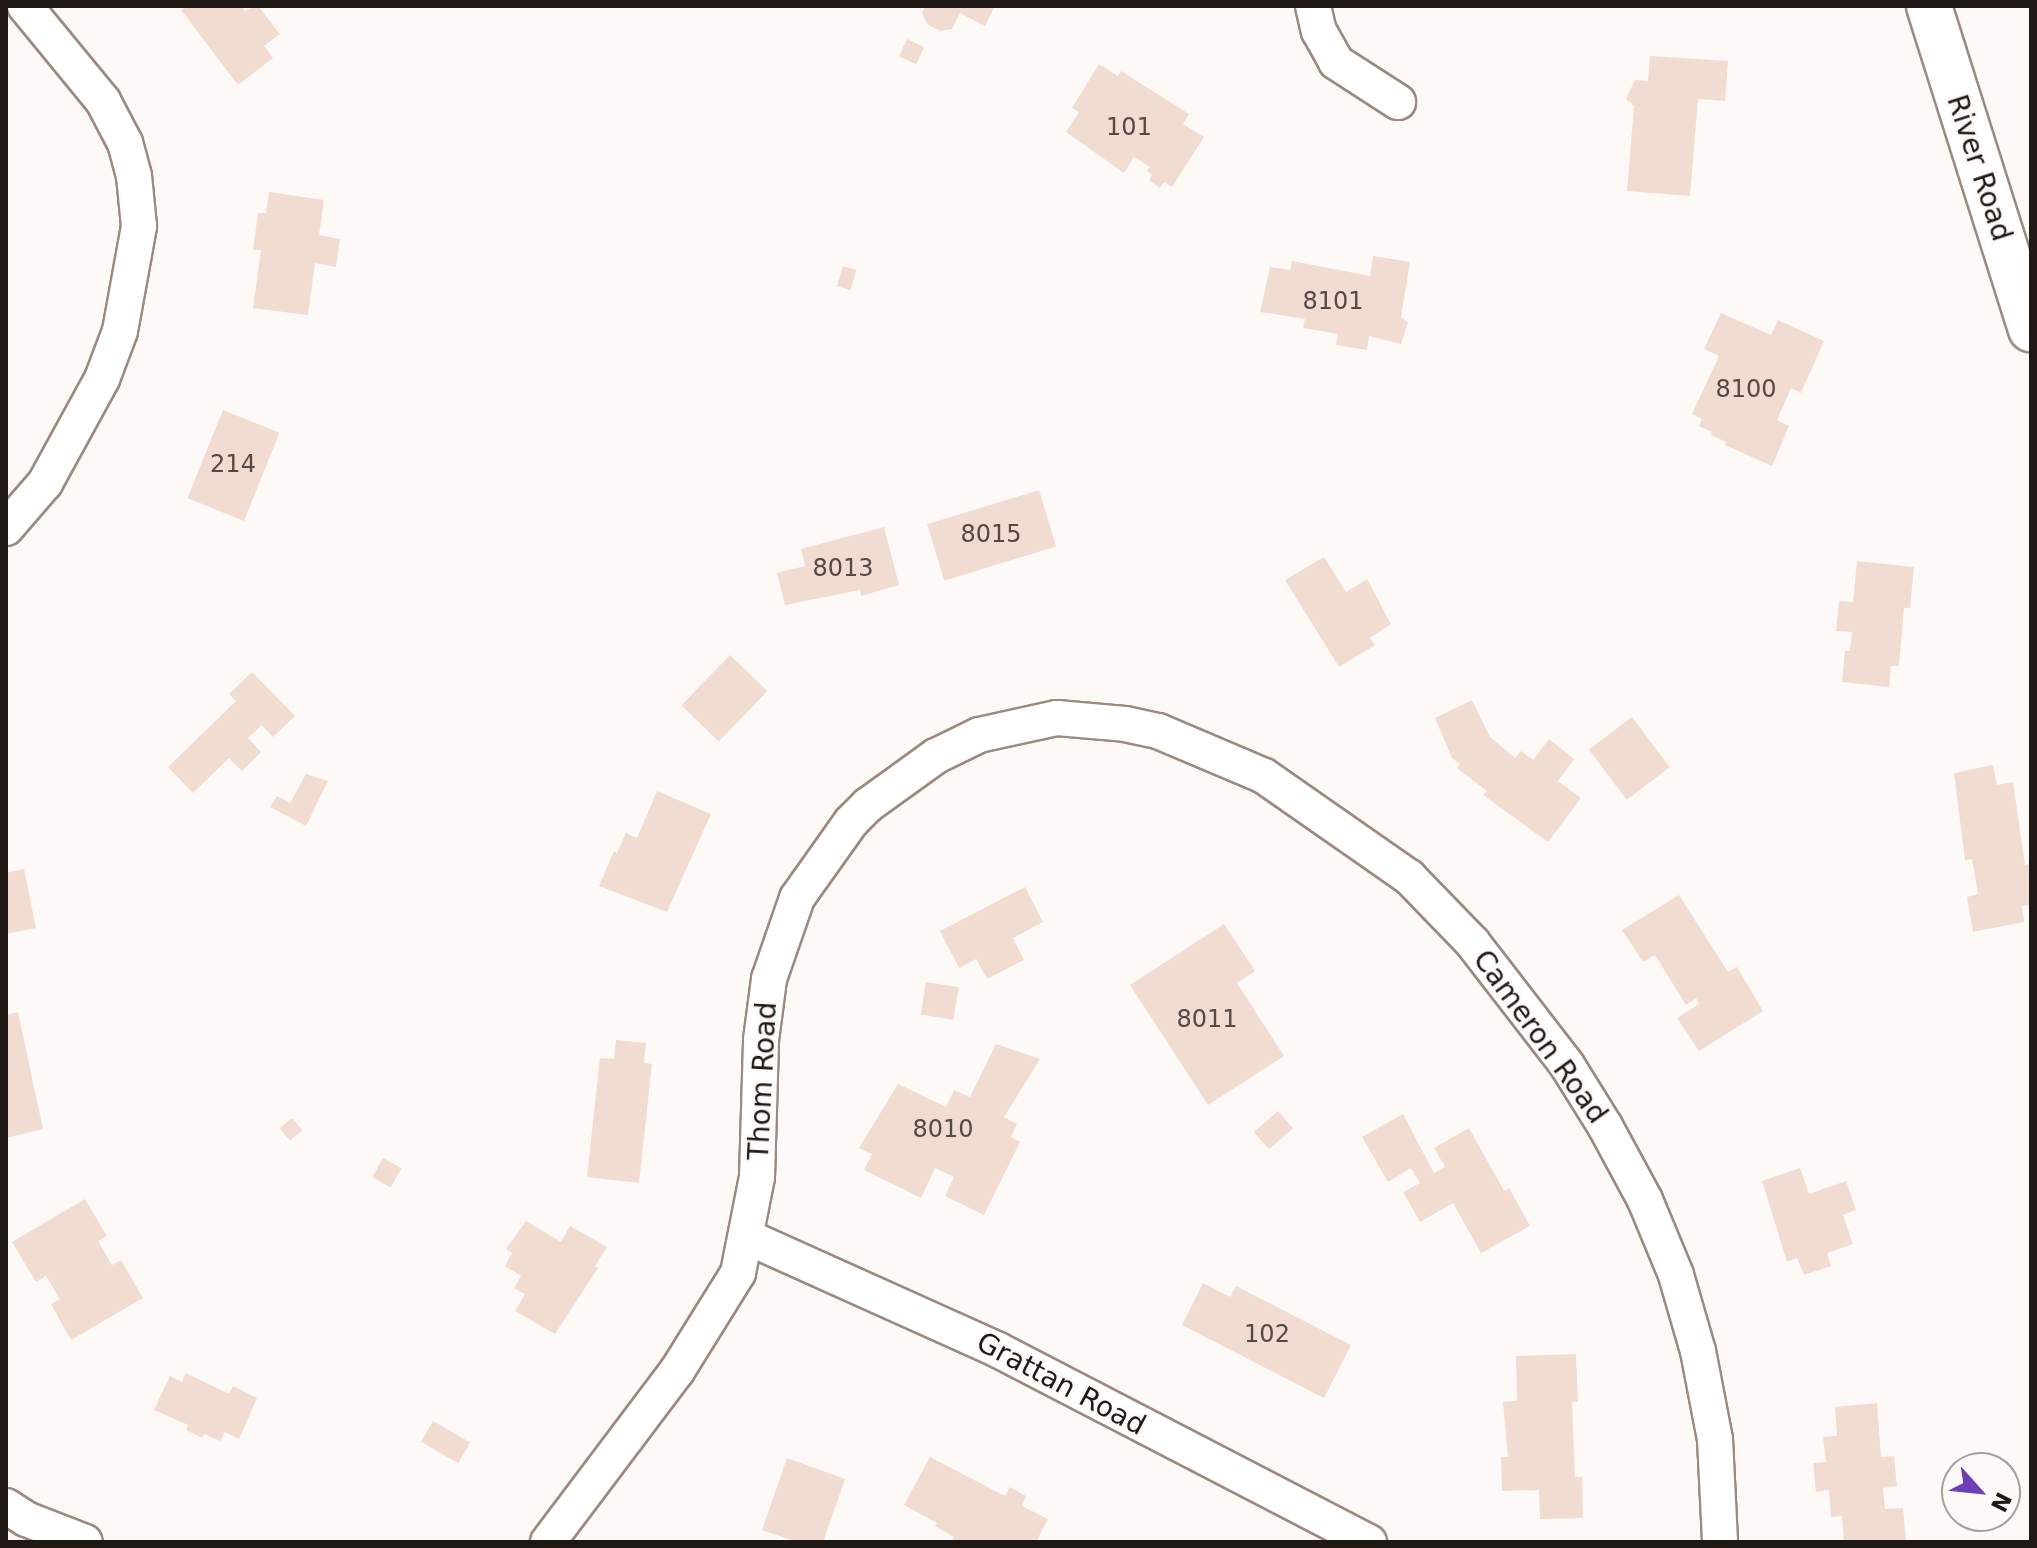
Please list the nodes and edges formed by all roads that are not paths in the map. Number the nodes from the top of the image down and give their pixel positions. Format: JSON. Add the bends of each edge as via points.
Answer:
{"nodes":[{"id":1,"x":25,"y":6,"type":"edge"},
{"id":2,"x":1313,"y":6,"type":"edge"},
{"id":3,"x":1929,"y":6,"type":"edge"},
{"id":4,"x":1398,"y":102,"type":"dead end"},
{"id":5,"x":2031,"y":329,"type":"edge"},
{"id":6,"x":6,"y":528,"type":"edge"},
{"id":7,"x":1158,"y":731,"type":"joint"},
{"id":8,"x":747,"y":1237,"type":"junction"},
{"id":9,"x":6,"y":1506,"type":"edge"},
{"id":10,"x":85,"y":1542,"type":"edge"},
{"id":11,"x":548,"y":1542,"type":"edge"},
{"id":12,"x":1369,"y":1542,"type":"edge"},
{"id":13,"x":1720,"y":1542,"type":"edge"}],
"edges":[{"from":1,"to":6,"type":"street","via":[[103,101],[125,143],[139,226],[120,331],[102,379],[45,483]]},
{"from":2,"to":4,"type":"street","via":[[1336,62]]},
{"from":3,"to":5,"type":"main road","name":"River Road"},
{"from":7,"to":8,"type":"street","name":"Thom Road","via":[[1057,718],[979,735],[936,756],[868,805],[832,846],[797,898],[769,979],[761,1040],[757,1177]]},
{"from":7,"to":13,"type":"street","name":"Cameron Road","via":[[1264,776],[1409,877],[1472,942],[1567,1065],[1645,1200],[1676,1275],[1715,1439]]},
{"from":8,"to":11,"type":"street","name":"Thom Road","via":[[738,1273],[720,1306]]},
{"from":8,"to":12,"type":"street","name":"Grattan Road","via":[[998,1350]]},
{"from":9,"to":10,"type":"street"}]}
